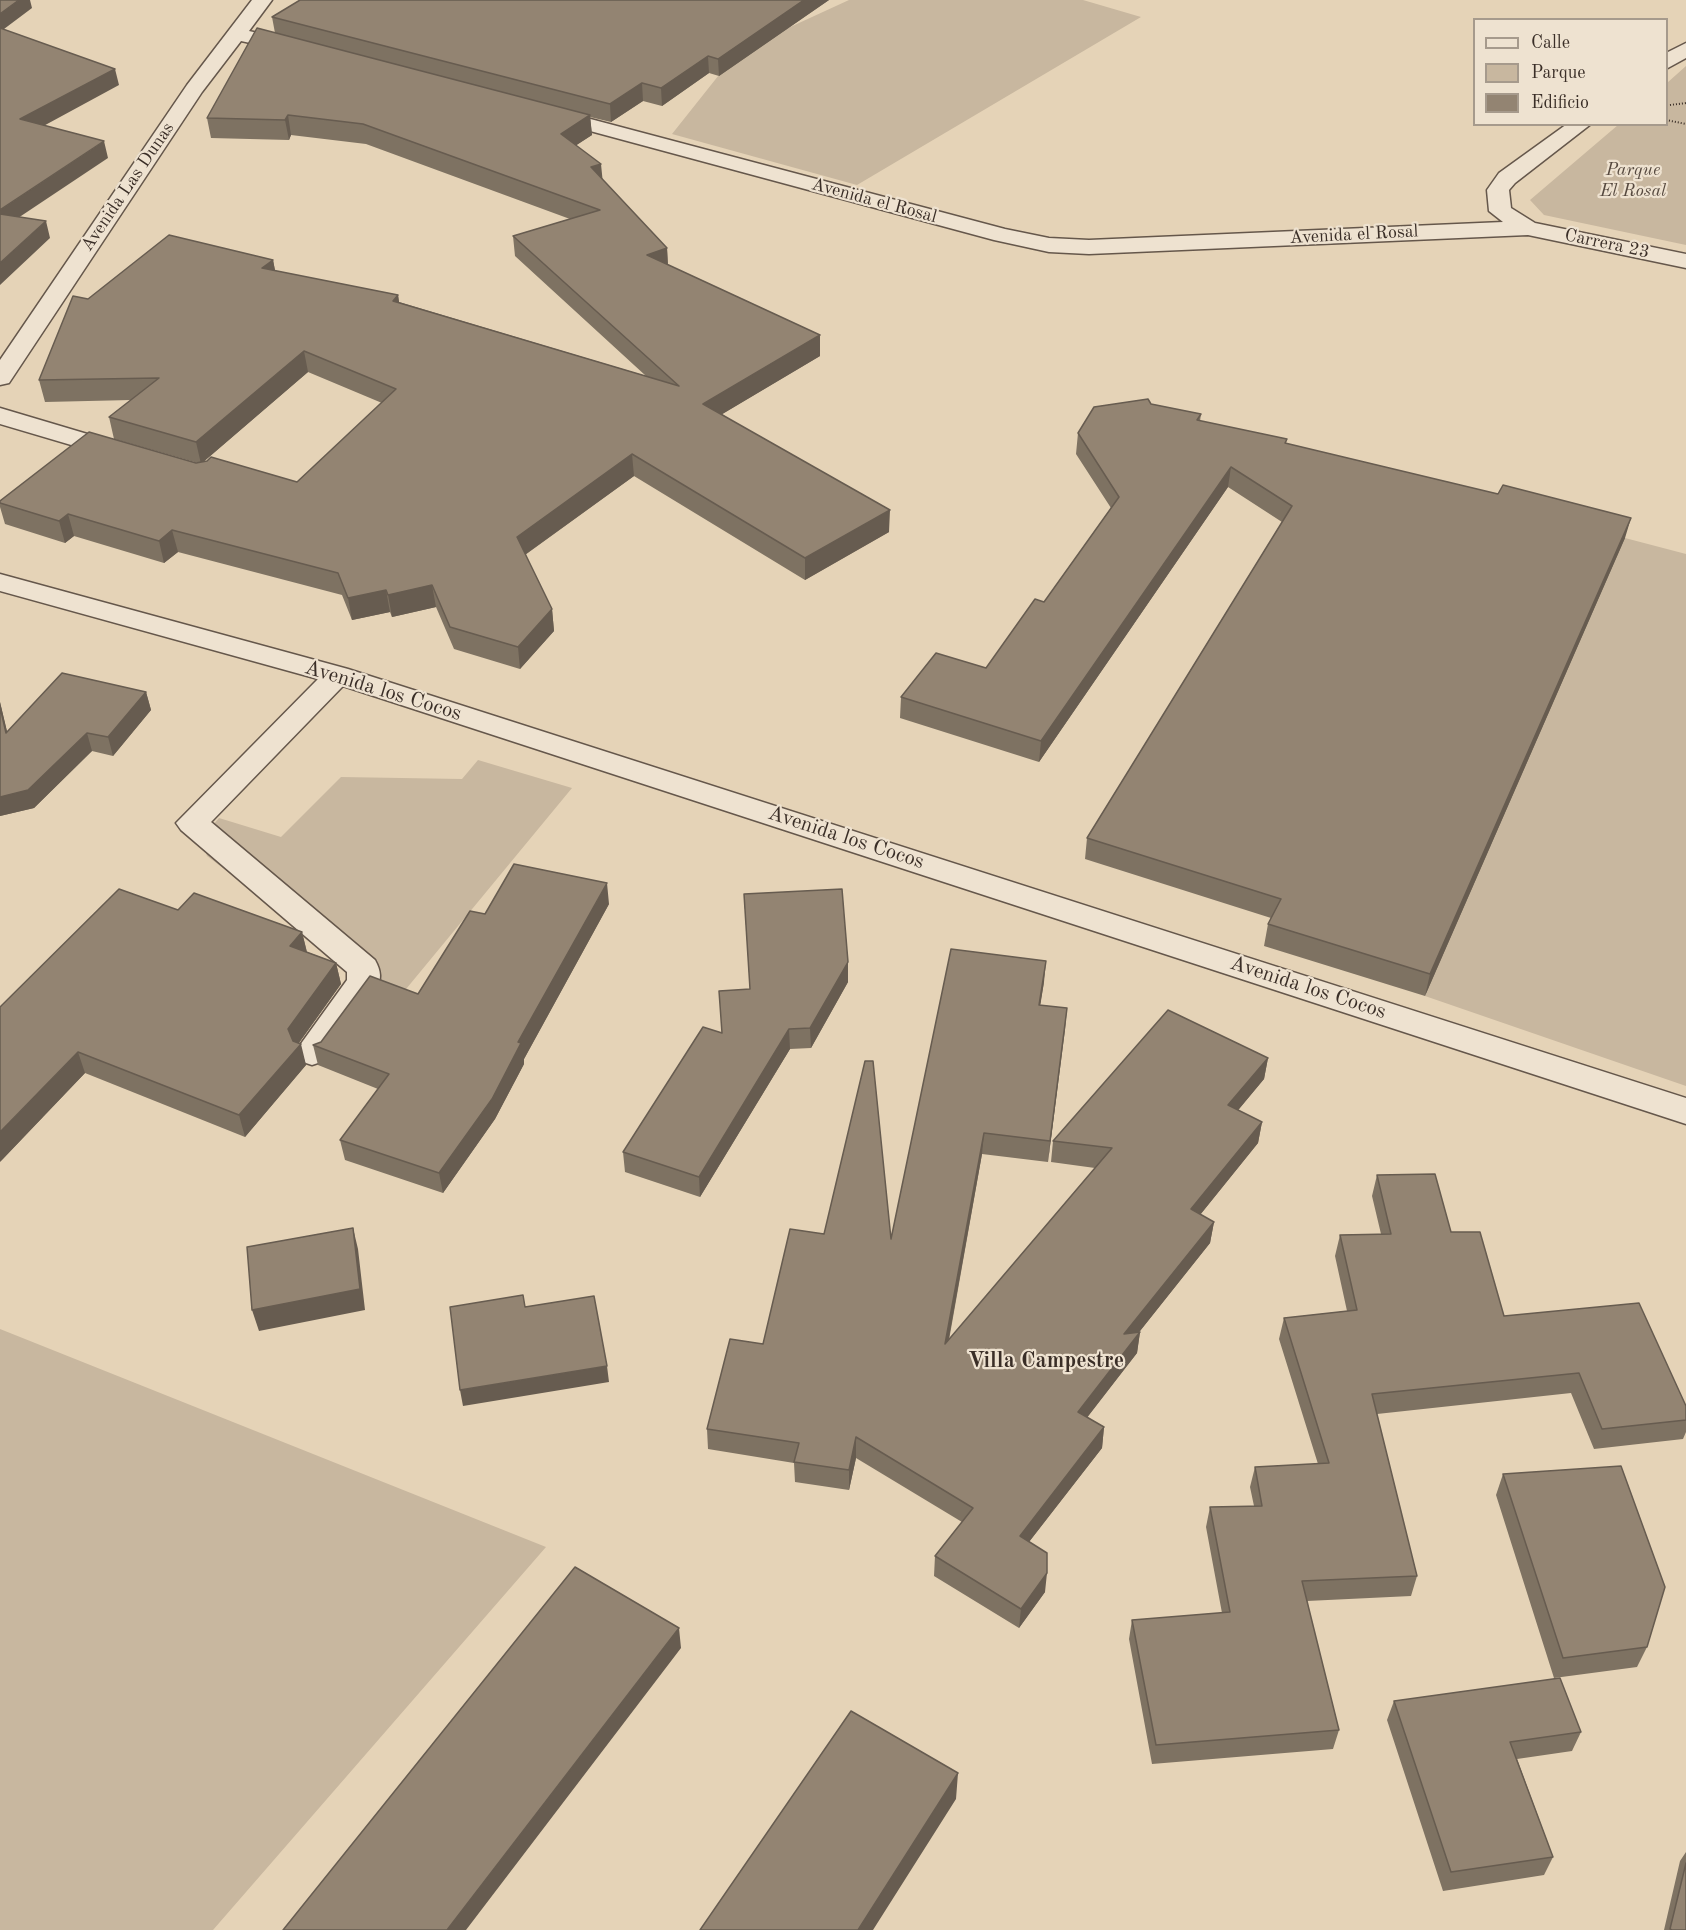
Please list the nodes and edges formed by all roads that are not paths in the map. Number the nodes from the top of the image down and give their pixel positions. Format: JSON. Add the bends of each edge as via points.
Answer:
{"nodes":[{"id":1,"x":262,"y":0,"type":"edge"},
{"id":2,"x":236,"y":34,"type":"junction"},
{"id":3,"x":1686,"y":49,"type":"edge"},
{"id":4,"x":315,"y":52,"type":"edge"},
{"id":5,"x":1668,"y":62,"type":"edge"},
{"id":6,"x":529,"y":109,"type":"edge"},
{"id":7,"x":1578,"y":126,"type":"edge"},
{"id":8,"x":1528,"y":228,"type":"junction"},
{"id":9,"x":1686,"y":261,"type":"edge"},
{"id":10,"x":0,"y":378,"type":"edge"},
{"id":11,"x":0,"y":416,"type":"edge"},
{"id":12,"x":145,"y":459,"type":"edge"},
{"id":13,"x":0,"y":582,"type":"edge"},
{"id":14,"x":338,"y":675,"type":"junction"},
{"id":15,"x":312,"y":1052,"type":"dead end"},
{"id":16,"x":1686,"y":1111,"type":"edge"}],
"edges":[{"from":1,"to":2,"type":"street","name":"Avenida Las Dunas"},
{"from":2,"to":4,"type":"street"},
{"from":2,"to":10,"type":"street","name":"Avenida Las Dunas","via":[[153,149]]},
{"from":3,"to":5,"type":"street"},
{"from":6,"to":8,"type":"street","name":"Avenida el Rosal","via":[[1049,245],[1089,247]]},
{"from":7,"to":8,"type":"street","via":[[1507,178],[1498,190],[1500,211]]},
{"from":8,"to":9,"type":"street","name":"Carrera 23"},
{"from":11,"to":12,"type":"street"},
{"from":13,"to":14,"type":"street","name":"Avenida los Cocos"},
{"from":14,"to":15,"type":"street","via":[[192,823],[363,968],[364,982]]},
{"from":14,"to":16,"type":"street","name":"Avenida los Cocos"}]}
